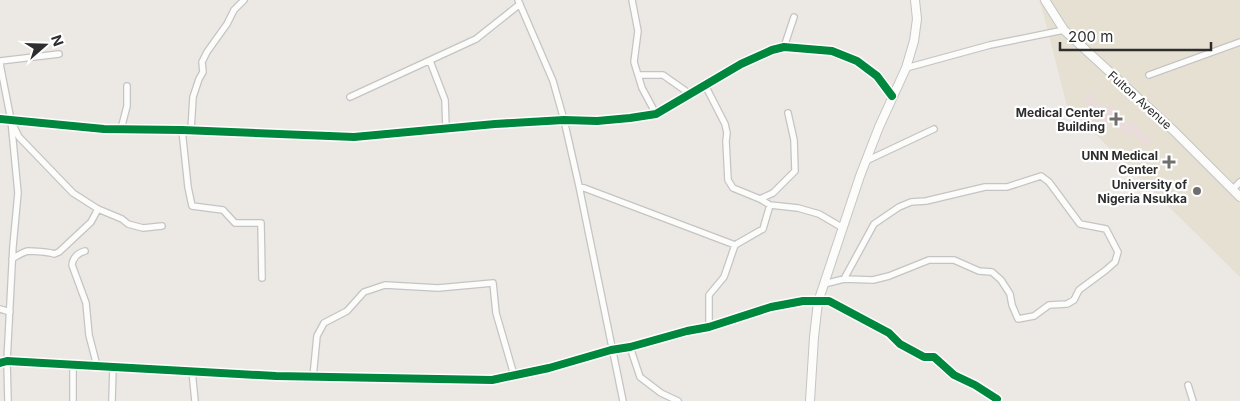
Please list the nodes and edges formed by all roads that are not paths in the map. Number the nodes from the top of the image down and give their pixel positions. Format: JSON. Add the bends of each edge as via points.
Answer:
{"nodes":[{"id":1,"x":244,"y":0,"type":"edge"},
{"id":2,"x":632,"y":0,"type":"edge"},
{"id":3,"x":915,"y":0,"type":"edge"},
{"id":4,"x":1045,"y":0,"type":"edge"},
{"id":5,"x":519,"y":2,"type":"edge"},
{"id":6,"x":794,"y":17,"type":"dead end"},
{"id":7,"x":1064,"y":30,"type":"junction"},
{"id":8,"x":1240,"y":42,"type":"edge"},
{"id":9,"x":784,"y":47,"type":"junction"},
{"id":10,"x":59,"y":54,"type":"dead end"},
{"id":11,"x":430,"y":61,"type":"junction"},
{"id":12,"x":0,"y":63,"type":"edge"},
{"id":13,"x":906,"y":68,"type":"junction"},
{"id":14,"x":638,"y":75,"type":"junction"},
{"id":15,"x":1149,"y":75,"type":"dead end"},
{"id":16,"x":705,"y":85,"type":"junction"},
{"id":17,"x":127,"y":86,"type":"dead end"},
{"id":18,"x":690,"y":94,"type":"junction"},
{"id":19,"x":892,"y":96,"type":"junction"},
{"id":20,"x":350,"y":97,"type":"dead end"},
{"id":21,"x":788,"y":113,"type":"dead end"},
{"id":22,"x":656,"y":114,"type":"junction"},
{"id":23,"x":0,"y":119,"type":"edge"},
{"id":24,"x":11,"y":120,"type":"junction"},
{"id":25,"x":564,"y":120,"type":"junction"},
{"id":26,"x":446,"y":128,"type":"junction"},
{"id":27,"x":121,"y":129,"type":"junction"},
{"id":28,"x":934,"y":129,"type":"dead end"},
{"id":29,"x":182,"y":130,"type":"junction"},
{"id":30,"x":191,"y":130,"type":"junction"},
{"id":31,"x":866,"y":161,"type":"junction"},
{"id":32,"x":1240,"y":182,"type":"edge"},
{"id":33,"x":579,"y":186,"type":"junction"},
{"id":34,"x":1233,"y":189,"type":"junction"},
{"id":35,"x":1240,"y":197,"type":"edge"},
{"id":36,"x":760,"y":199,"type":"junction"},
{"id":37,"x":770,"y":205,"type":"junction"},
{"id":38,"x":98,"y":209,"type":"junction"},
{"id":39,"x":162,"y":226,"type":"dead end"},
{"id":40,"x":843,"y":228,"type":"junction"},
{"id":41,"x":735,"y":245,"type":"junction"},
{"id":42,"x":85,"y":251,"type":"dead end"},
{"id":43,"x":12,"y":258,"type":"junction"},
{"id":44,"x":262,"y":278,"type":"dead end"},
{"id":45,"x":844,"y":279,"type":"junction"},
{"id":46,"x":824,"y":284,"type":"junction"},
{"id":47,"x":818,"y":302,"type":"junction"},
{"id":48,"x":0,"y":309,"type":"edge"},
{"id":49,"x":10,"y":312,"type":"junction"},
{"id":50,"x":709,"y":327,"type":"junction"},
{"id":51,"x":630,"y":347,"type":"junction"},
{"id":52,"x":611,"y":350,"type":"junction"},
{"id":53,"x":3,"y":362,"type":"edge"},
{"id":54,"x":73,"y":364,"type":"junction"},
{"id":55,"x":97,"y":366,"type":"junction"},
{"id":56,"x":113,"y":367,"type":"junction"},
{"id":57,"x":192,"y":372,"type":"junction"},
{"id":58,"x":514,"y":375,"type":"junction"},
{"id":59,"x":313,"y":377,"type":"junction"},
{"id":60,"x":1188,"y":385,"type":"dead end"},
{"id":61,"x":997,"y":399,"type":"dead end"},
{"id":62,"x":8,"y":401,"type":"edge"},
{"id":63,"x":73,"y":401,"type":"edge"},
{"id":64,"x":112,"y":401,"type":"edge"},
{"id":65,"x":195,"y":401,"type":"edge"},
{"id":66,"x":623,"y":401,"type":"edge"},
{"id":67,"x":678,"y":401,"type":"edge"},
{"id":68,"x":810,"y":401,"type":"edge"},
{"id":69,"x":1193,"y":401,"type":"edge"}],
"edges":[{"from":1,"to":30,"type":"street","via":[[234,10],[202,62],[203,72],[193,97]]},
{"from":2,"to":14,"type":"street","via":[[638,31],[634,62]]},
{"from":3,"to":13,"type":"street","via":[[914,41]]},
{"from":4,"to":7,"type":"street","name":"Fulton Avenue"},
{"from":5,"to":11,"type":"street","via":[[476,39]]},
{"from":5,"to":25,"type":"street","via":[[553,81]]},
{"from":6,"to":9,"type":"street"},
{"from":7,"to":13,"type":"street"},
{"from":7,"to":34,"type":"street","name":"Fulton Avenue"},
{"from":8,"to":15,"type":"street"},
{"from":9,"to":16,"type":"street","via":[[741,64]]},
{"from":9,"to":19,"type":"street","via":[[832,51],[857,61],[877,76]]},
{"from":10,"to":12,"type":"street"},
{"from":11,"to":20,"type":"street"},
{"from":11,"to":26,"type":"street","via":[[446,100]]},
{"from":12,"to":24,"type":"street"},
{"from":13,"to":19,"type":"street"},
{"from":14,"to":18,"type":"street","via":[[663,74]]},
{"from":14,"to":22,"type":"street"},
{"from":16,"to":18,"type":"street"},
{"from":16,"to":36,"type":"street","via":[[725,124],[728,180],[733,188]]},
{"from":17,"to":27,"type":"street","via":[[127,106]]},
{"from":18,"to":22,"type":"street"},
{"from":19,"to":31,"type":"street"},
{"from":21,"to":36,"type":"street","via":[[794,140],[795,171],[773,193]]},
{"from":22,"to":25,"type":"street","via":[[597,121]]},
{"from":23,"to":24,"type":"street"},
{"from":24,"to":27,"type":"street"},
{"from":24,"to":38,"type":"street","via":[[19,136],[73,194]]},
{"from":24,"to":43,"type":"street","via":[[18,193]]},
{"from":25,"to":26,"type":"street"},
{"from":25,"to":33,"type":"street"},
{"from":26,"to":30,"type":"street","via":[[354,137]]},
{"from":27,"to":29,"type":"street"},
{"from":28,"to":31,"type":"street"},
{"from":29,"to":30,"type":"street"},
{"from":29,"to":44,"type":"street","via":[[192,206],[223,210],[235,223],[261,222]]},
{"from":31,"to":40,"type":"street"},
{"from":32,"to":34,"type":"street"},
{"from":33,"to":41,"type":"street"},
{"from":33,"to":52,"type":"street"},
{"from":34,"to":35,"type":"street","name":"Fulton Avenue"},
{"from":36,"to":37,"type":"street"},
{"from":37,"to":40,"type":"street","via":[[818,214]]},
{"from":37,"to":41,"type":"street","via":[[763,229]]},
{"from":38,"to":39,"type":"street","via":[[143,228]]},
{"from":38,"to":43,"type":"street","via":[[92,222],[59,252],[28,251]]},
{"from":40,"to":46,"type":"street"},
{"from":41,"to":50,"type":"street","via":[[724,277],[710,295]]},
{"from":42,"to":55,"type":"street","via":[[76,256],[72,265],[86,303],[89,335]]},
{"from":43,"to":49,"type":"street"},
{"from":45,"to":45,"type":"street","via":[[874,224],[899,207],[985,187],[1007,187],[1041,176],[1080,224],[1106,230],[1118,252],[1115,262],[1079,290],[1074,300],[1067,304],[1049,305],[1034,316],[1018,319],[1010,294],[1001,280],[992,272],[979,271],[954,260],[929,260],[873,280]]},
{"from":45,"to":46,"type":"street"},
{"from":46,"to":47,"type":"street"},
{"from":47,"to":50,"type":"street","via":[[771,307]]},
{"from":47,"to":61,"type":"street","via":[[829,301],[860,316],[889,333],[900,344],[924,357],[934,357],[954,375]]},
{"from":47,"to":68,"type":"street"},
{"from":48,"to":49,"type":"street"},
{"from":49,"to":53,"type":"street"},
{"from":50,"to":51,"type":"street"},
{"from":51,"to":52,"type":"street"},
{"from":51,"to":67,"type":"street","via":[[640,377]]},
{"from":52,"to":58,"type":"street"},
{"from":52,"to":66,"type":"street"},
{"from":53,"to":54,"type":"street"},
{"from":53,"to":62,"type":"street"},
{"from":54,"to":55,"type":"street"},
{"from":54,"to":63,"type":"street"},
{"from":55,"to":56,"type":"street"},
{"from":56,"to":57,"type":"street"},
{"from":56,"to":64,"type":"street"},
{"from":57,"to":59,"type":"street"},
{"from":57,"to":65,"type":"street"},
{"from":58,"to":59,"type":"street","via":[[492,380]]},
{"from":58,"to":59,"type":"street","via":[[496,313],[494,283],[438,288],[386,285],[364,292],[347,311],[324,322],[317,336]]},
{"from":60,"to":69,"type":"street"}]}
